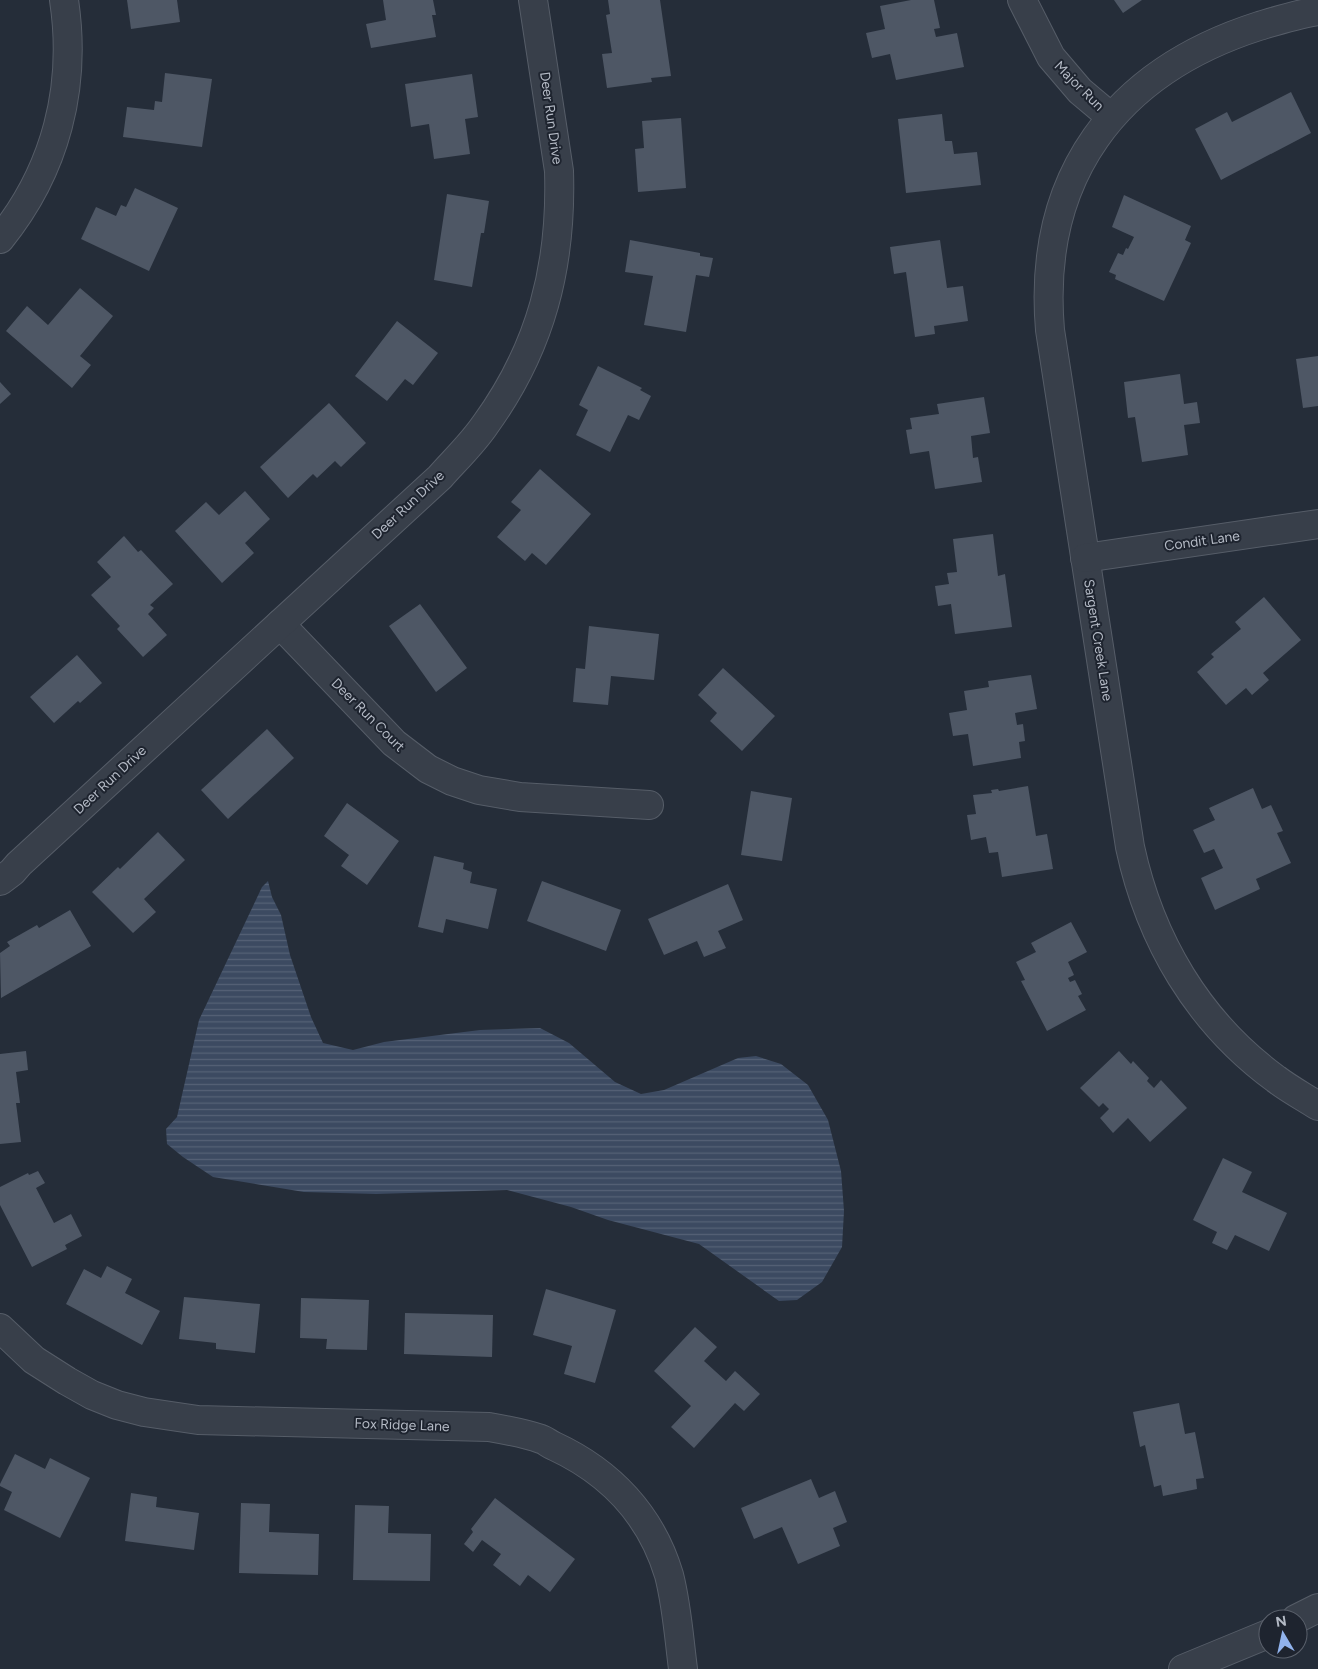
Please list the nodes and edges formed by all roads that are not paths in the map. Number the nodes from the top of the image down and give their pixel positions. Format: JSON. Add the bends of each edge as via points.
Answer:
{"nodes":[{"id":1,"x":64,"y":0,"type":"edge"},
{"id":2,"x":533,"y":0,"type":"edge"},
{"id":3,"x":1022,"y":0,"type":"edge"},
{"id":4,"x":1318,"y":11,"type":"edge"},
{"id":5,"x":1111,"y":117,"type":"junction"},
{"id":6,"x":0,"y":239,"type":"edge"},
{"id":7,"x":1318,"y":524,"type":"edge"},
{"id":8,"x":1085,"y":558,"type":"junction"},
{"id":9,"x":280,"y":624,"type":"junction"},
{"id":10,"x":649,"y":805,"type":"dead end"},
{"id":11,"x":0,"y":881,"type":"edge"},
{"id":12,"x":1318,"y":1106,"type":"edge"},
{"id":13,"x":0,"y":1328,"type":"edge"},
{"id":14,"x":1258,"y":1638,"type":"edge"},
{"id":15,"x":683,"y":1669,"type":"edge"},
{"id":16,"x":1183,"y":1669,"type":"edge"}],
"edges":[{"from":1,"to":6,"type":"street","via":[[68,69],[58,128],[33,191]]},
{"from":2,"to":9,"type":"street","name":"Deer Run Drive","via":[[556,145],[560,200],[552,280],[532,344],[500,404],[459,456]]},
{"from":3,"to":5,"type":"street","name":"Major Run","via":[[1050,57],[1080,91]]},
{"from":4,"to":5,"type":"street","name":"Sargent Creek Lane","via":[[1300,13],[1211,44],[1171,66],[1139,89]]},
{"from":5,"to":8,"type":"street","name":"Sargent Creek Lane","via":[[1078,169],[1062,207],[1050,261],[1048,288],[1050,330]]},
{"from":7,"to":8,"type":"street","name":"Condit Lane"},
{"from":8,"to":12,"type":"street","name":"Sargent Creek Lane","via":[[1130,846],[1139,887],[1153,924],[1178,972],[1217,1025],[1256,1064]]},
{"from":9,"to":10,"type":"street","name":"Deer Run Court","via":[[387,737],[428,769],[452,781],[479,790],[520,797]]},
{"from":9,"to":11,"type":"street","name":"Deer Run Drive"},
{"from":13,"to":15,"type":"street","name":"Fox Ridge Lane","via":[[34,1360],[67,1381],[92,1395],[144,1412],[198,1420],[489,1427],[541,1439],[566,1451],[600,1472],[637,1511],[651,1535],[671,1585]]},
{"from":14,"to":16,"type":"street"}]}
